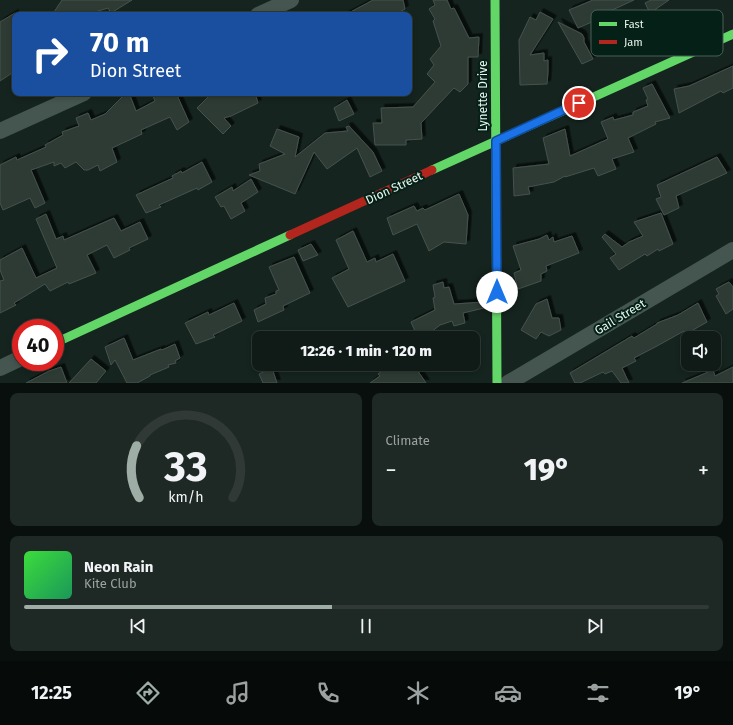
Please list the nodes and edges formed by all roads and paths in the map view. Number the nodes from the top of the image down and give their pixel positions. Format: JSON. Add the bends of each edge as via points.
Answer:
{"nodes":[{"id":1,"x":292,"y":0,"type":"edge"},
{"id":2,"x":495,"y":0,"type":"edge"},
{"id":3,"x":265,"y":12,"type":"edge"},
{"id":4,"x":733,"y":34,"type":"edge"},
{"id":5,"x":723,"y":39,"type":"edge"},
{"id":6,"x":684,"y":56,"type":"edge"},
{"id":7,"x":77,"y":96,"type":"edge"},
{"id":8,"x":0,"y":131,"type":"edge"},
{"id":9,"x":496,"y":141,"type":"junction"},
{"id":10,"x":733,"y":250,"type":"edge"},
{"id":11,"x":64,"y":339,"type":"edge"},
{"id":12,"x":12,"y":362,"type":"edge"},
{"id":13,"x":0,"y":368,"type":"edge"},
{"id":14,"x":497,"y":383,"type":"edge"},
{"id":15,"x":508,"y":383,"type":"edge"}],
"edges":[{"from":1,"to":3,"type":"street"},
{"from":2,"to":9,"type":"street","name":"Lynette Drive"},
{"from":4,"to":5,"type":"street","name":"Dion Street"},
{"from":6,"to":9,"type":"street","name":"Dion Street"},
{"from":7,"to":8,"type":"street"},
{"from":9,"to":11,"type":"street","name":"Dion Street"},
{"from":9,"to":14,"type":"street","name":"Lynette Drive"},
{"from":10,"to":15,"type":"street","name":"Gail Street"},
{"from":12,"to":13,"type":"street"}]}
